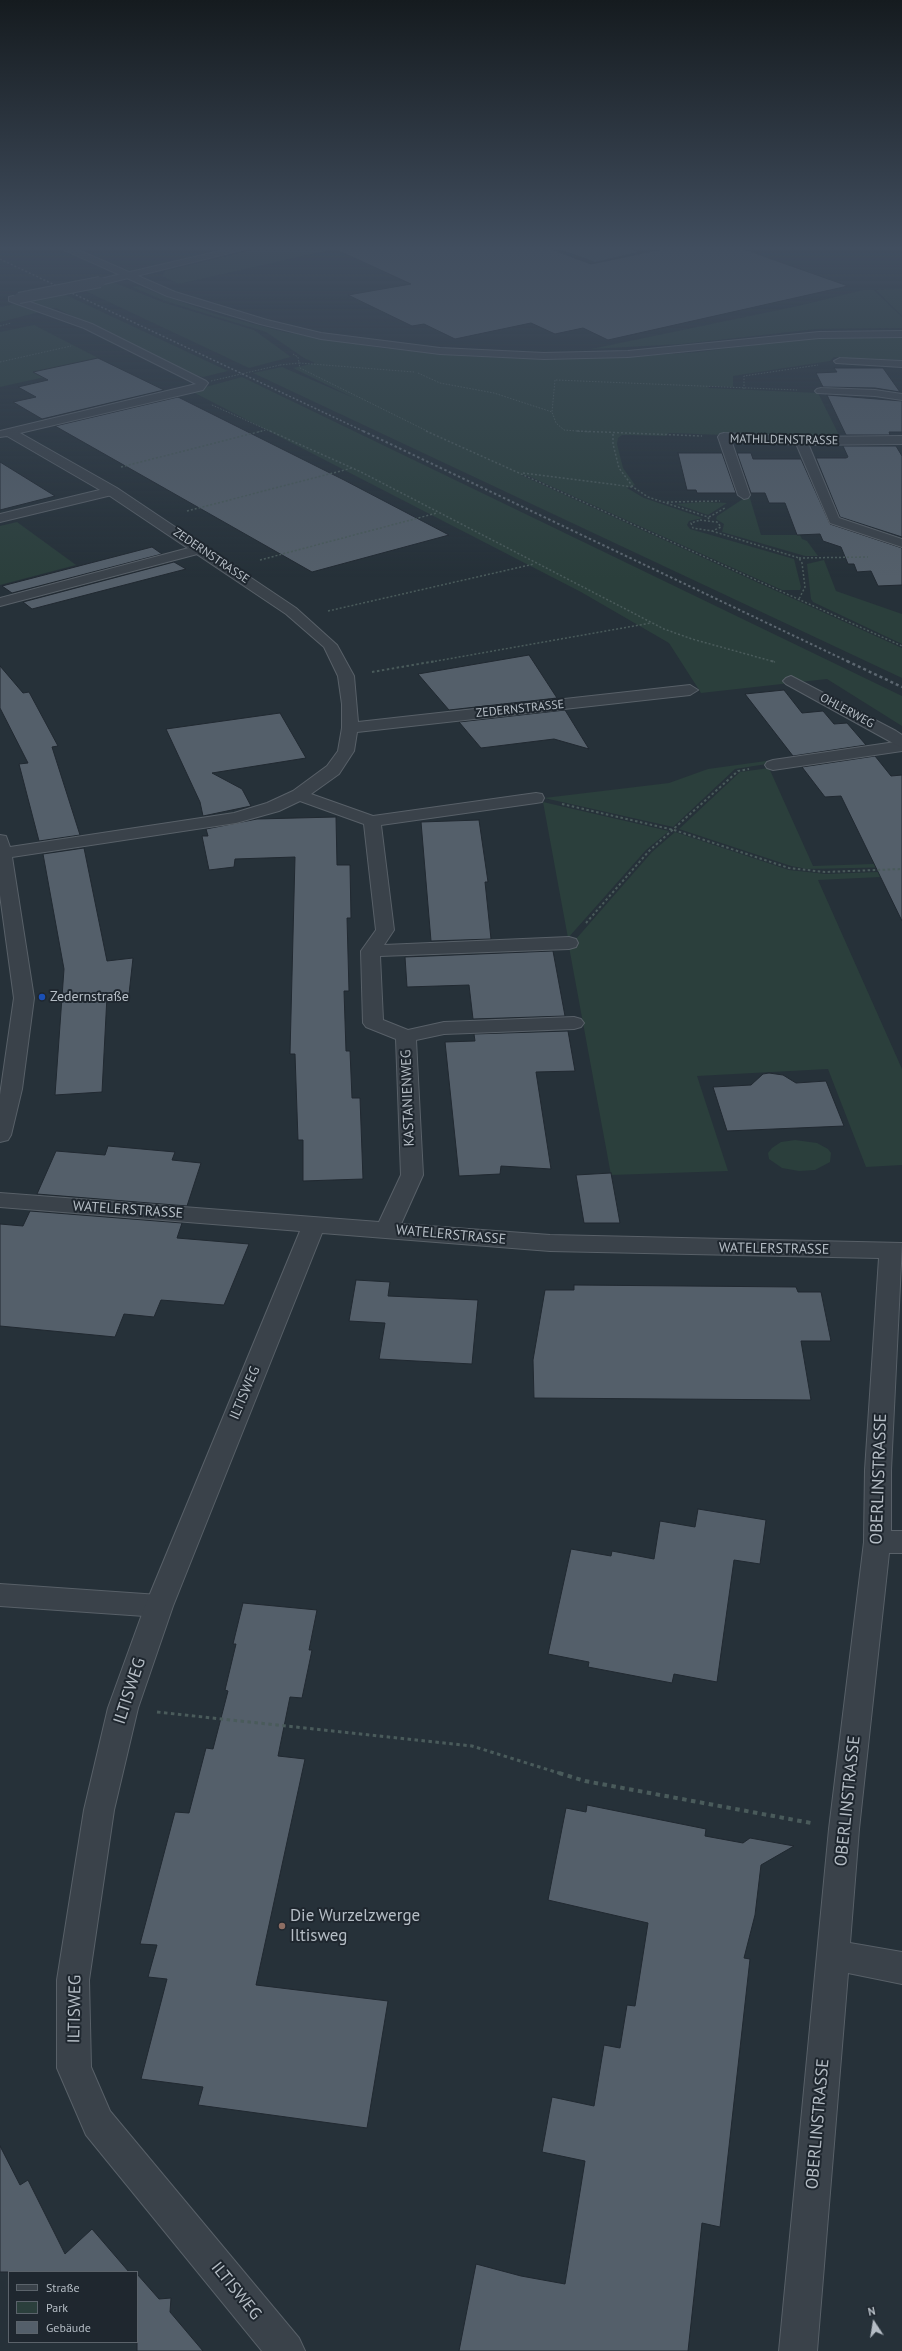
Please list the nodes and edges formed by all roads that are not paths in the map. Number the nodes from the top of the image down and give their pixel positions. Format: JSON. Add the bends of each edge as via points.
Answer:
{"nodes":[{"id":1,"x":153,"y":359,"type":"edge"},
{"id":2,"x":840,"y":361,"type":"road end"},
{"id":3,"x":902,"y":364,"type":"edge"},
{"id":4,"x":821,"y":391,"type":"dead end"},
{"id":5,"x":902,"y":398,"type":"edge"},
{"id":6,"x":5,"y":434,"type":"edge"},
{"id":7,"x":724,"y":437,"type":"joint"},
{"id":8,"x":902,"y":440,"type":"edge"},
{"id":9,"x":801,"y":441,"type":"junction"},
{"id":10,"x":112,"y":491,"type":"junction"},
{"id":11,"x":744,"y":495,"type":"dead end"},
{"id":12,"x":0,"y":518,"type":"edge"},
{"id":13,"x":902,"y":543,"type":"edge"},
{"id":14,"x":200,"y":549,"type":"junction"},
{"id":15,"x":0,"y":602,"type":"edge"},
{"id":16,"x":791,"y":680,"type":"road end"},
{"id":17,"x":690,"y":690,"type":"dead end"},
{"id":18,"x":350,"y":728,"type":"junction"},
{"id":19,"x":902,"y":743,"type":"edge"},
{"id":20,"x":902,"y":746,"type":"edge"},
{"id":21,"x":773,"y":765,"type":"road end"},
{"id":22,"x":299,"y":795,"type":"junction"},
{"id":23,"x":536,"y":798,"type":"road end"},
{"id":24,"x":372,"y":821,"type":"junction"},
{"id":25,"x":2,"y":847,"type":"edge"},
{"id":26,"x":569,"y":943,"type":"road end"},
{"id":27,"x":370,"y":951,"type":"junction"},
{"id":28,"x":574,"y":1023,"type":"dead end"},
{"id":29,"x":406,"y":1036,"type":"junction"},
{"id":30,"x":0,"y":1135,"type":"edge"},
{"id":31,"x":0,"y":1200,"type":"edge"},
{"id":32,"x":314,"y":1224,"type":"junction"},
{"id":33,"x":387,"y":1230,"type":"junction"},
{"id":34,"x":897,"y":1251,"type":"edge"},
{"id":35,"x":890,"y":1542,"type":"edge"},
{"id":36,"x":0,"y":1595,"type":"edge"},
{"id":37,"x":159,"y":1606,"type":"junction"},
{"id":38,"x":834,"y":1956,"type":"junction"},
{"id":39,"x":902,"y":1968,"type":"edge"},
{"id":40,"x":286,"y":2351,"type":"edge"},
{"id":41,"x":798,"y":2351,"type":"edge"}],
"edges":[{"from":1,"to":6,"type":"street","via":[[202,383],[199,388]]},
{"from":2,"to":3,"type":"street"},
{"from":4,"to":5,"type":"street","via":[[875,393]]},
{"from":6,"to":10,"type":"street","name":"ZEDERNSTRASSE"},
{"from":7,"to":9,"type":"street","name":"MATHILDENSTRASSE"},
{"from":7,"to":11,"type":"lane","name":"MATHILDENSTRASSE"},
{"from":8,"to":9,"type":"street","name":"MATHILDENSTRASSE"},
{"from":9,"to":13,"type":"lane","via":[[834,520]]},
{"from":10,"to":12,"type":"lane"},
{"from":10,"to":14,"type":"street","name":"ZEDERNSTRASSE"},
{"from":14,"to":15,"type":"lane"},
{"from":14,"to":18,"type":"street","name":"ZEDERNSTRASSE","via":[[299,618],[330,645],[346,676]]},
{"from":16,"to":19,"type":"street","name":"OHLERWEG"},
{"from":17,"to":18,"type":"street","name":"ZEDERNSTRASSE"},
{"from":18,"to":22,"type":"street","name":"ZEDERNSTRASSE","via":[[346,751],[333,770]]},
{"from":20,"to":21,"type":"lane"},
{"from":22,"to":24,"type":"street"},
{"from":22,"to":25,"type":"street","name":"ZEDERNSTRASSE","via":[[273,807],[236,818]]},
{"from":23,"to":24,"type":"street"},
{"from":24,"to":27,"type":"street","via":[[385,930]]},
{"from":25,"to":30,"type":"street","via":[[24,998],[12,1089]]},
{"from":26,"to":27,"type":"street"},
{"from":27,"to":29,"type":"street","name":"KASTANIENWEG","via":[[373,1023]]},
{"from":28,"to":29,"type":"street","via":[[444,1028]]},
{"from":29,"to":33,"type":"street","name":"KASTANIENWEG","via":[[412,1175]]},
{"from":31,"to":32,"type":"street","name":"WATELERSTRASSE"},
{"from":32,"to":33,"type":"street","name":"WATELERSTRASSE"},
{"from":32,"to":37,"type":"street","name":"ILTISWEG"},
{"from":33,"to":34,"type":"street","name":"WATELERSTRASSE","via":[[550,1243]]},
{"from":34,"to":35,"type":"street","name":"OBERLINSTRASSE","via":[[878,1470]]},
{"from":35,"to":38,"type":"street","name":"OBERLINSTRASSE","via":[[844,1829]]},
{"from":36,"to":37,"type":"lane"},
{"from":37,"to":40,"type":"street","name":"ILTISWEG","via":[[123,1708],[99,1810],[73,1980],[74,2068],[98,2123]]},
{"from":38,"to":39,"type":"street"},
{"from":38,"to":41,"type":"street","name":"OBERLINSTRASSE"}]}
